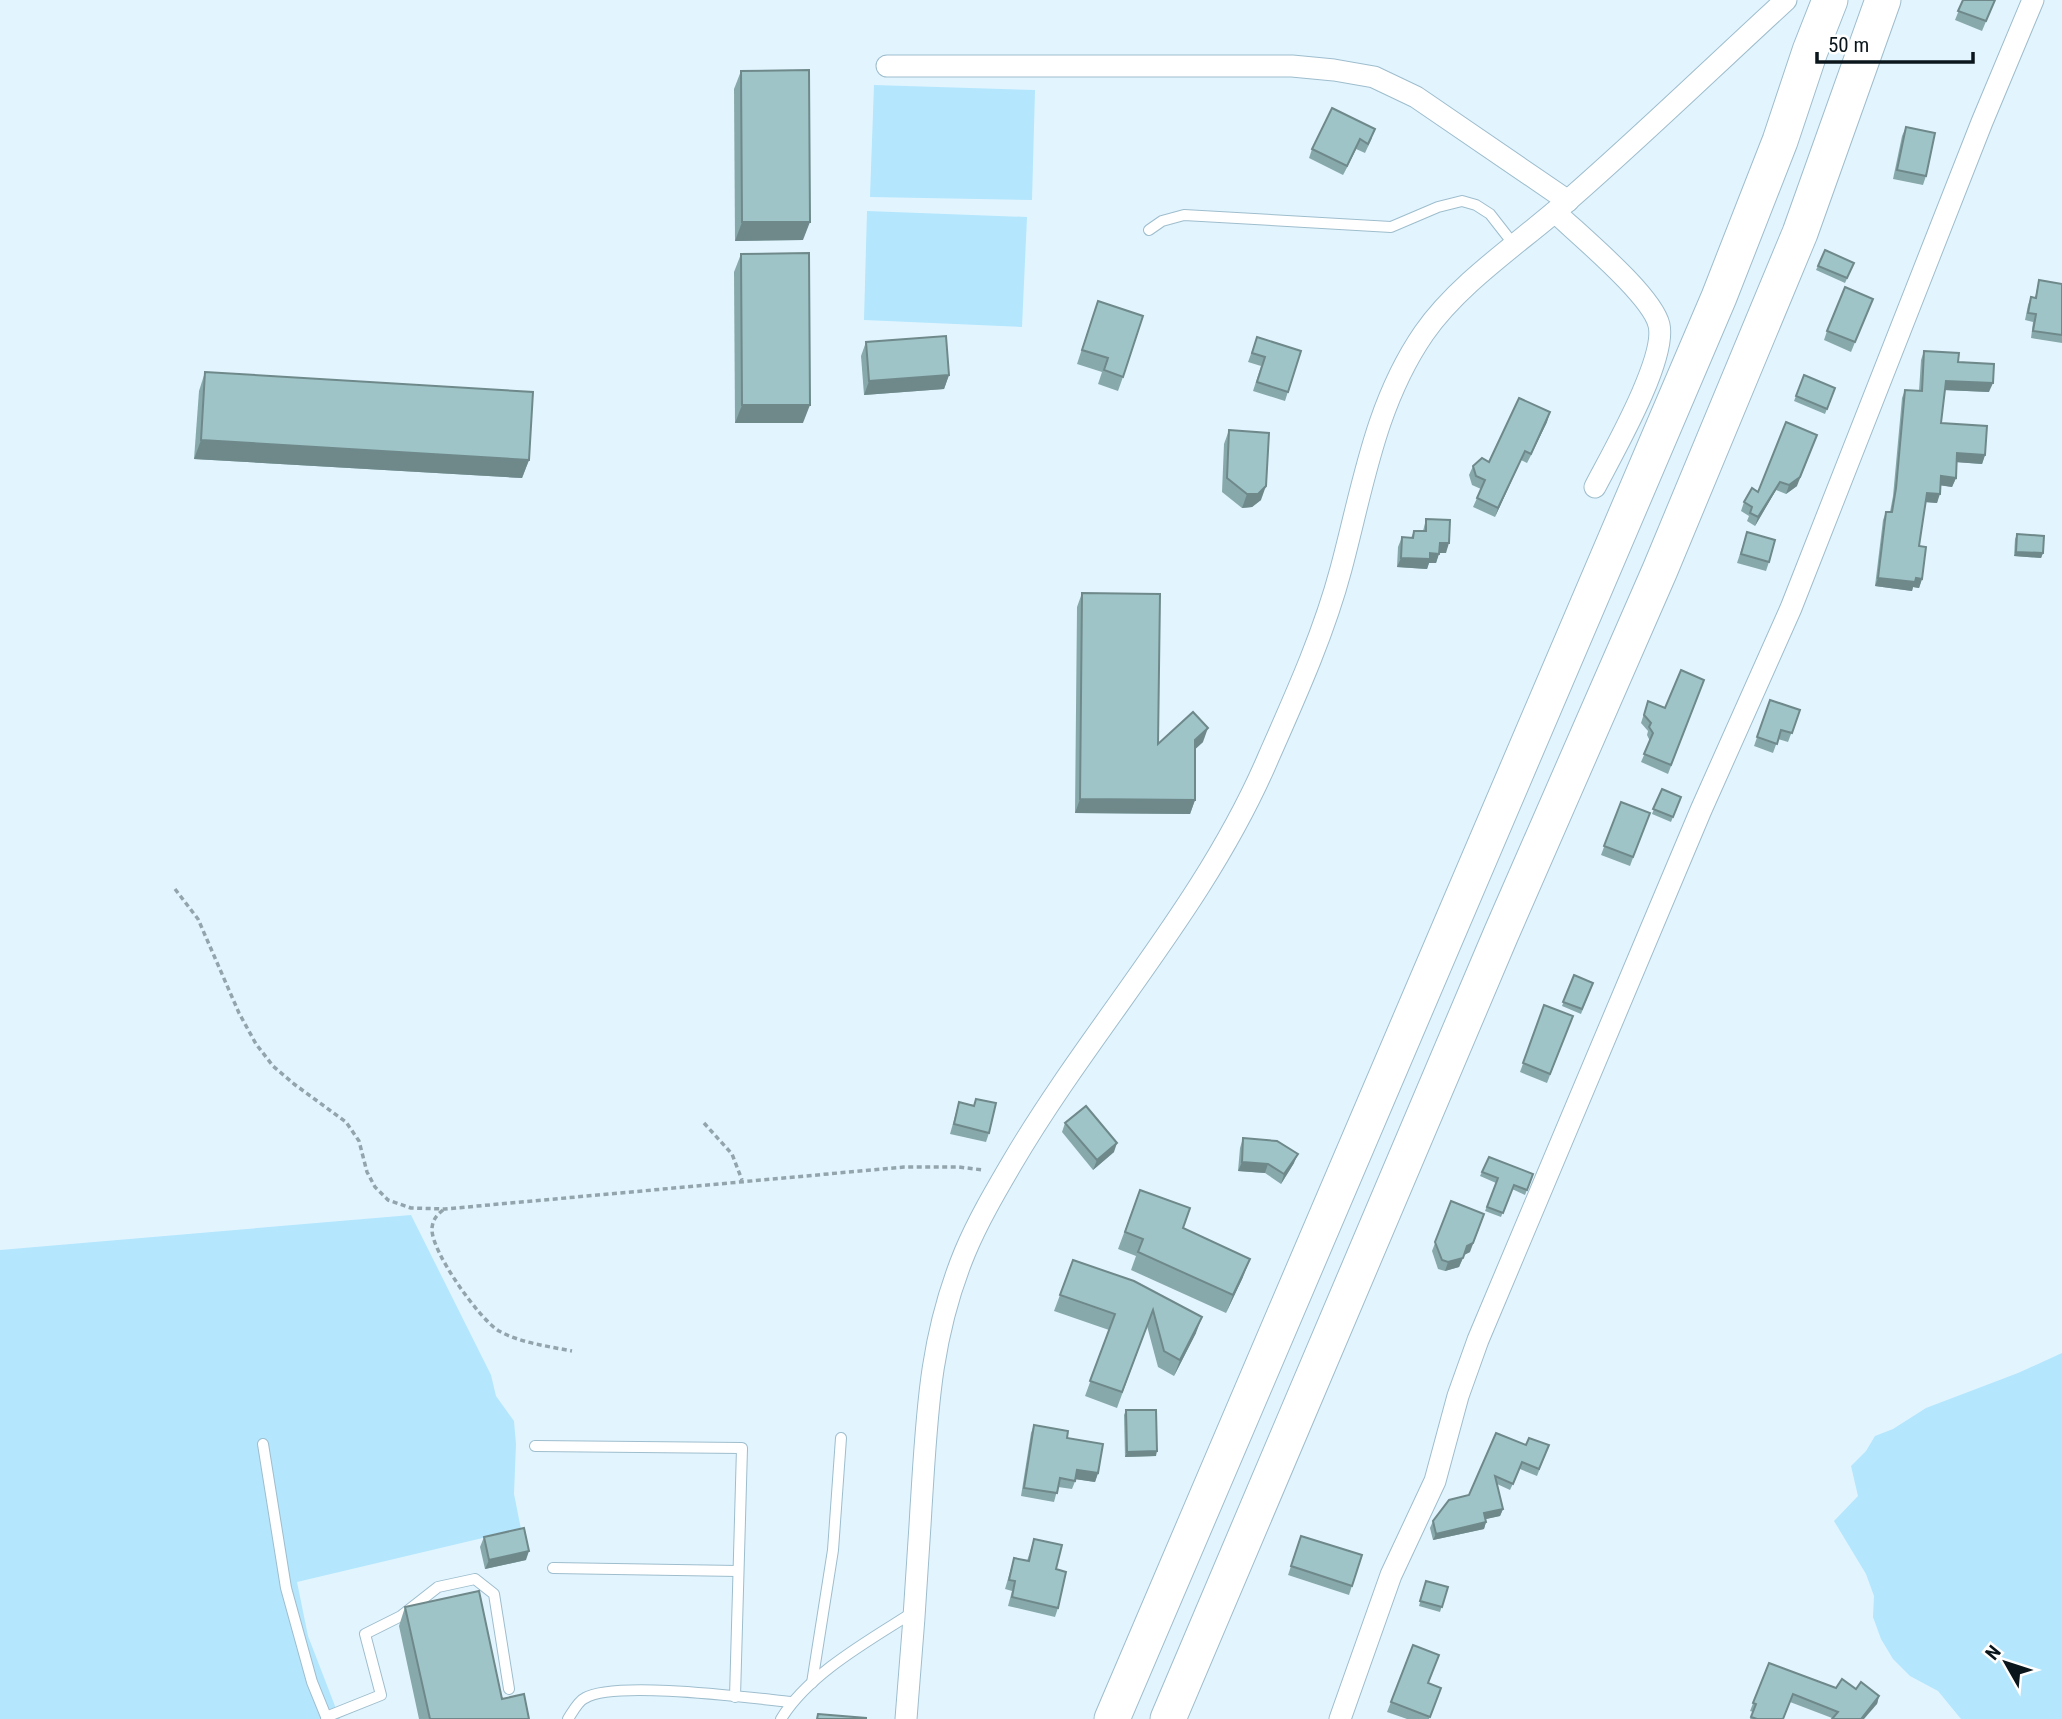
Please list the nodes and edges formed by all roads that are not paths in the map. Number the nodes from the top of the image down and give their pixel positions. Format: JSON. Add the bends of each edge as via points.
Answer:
{"nodes":[{"id":1,"x":1786,"y":0,"type":"edge"},
{"id":2,"x":1830,"y":0,"type":"edge"},
{"id":3,"x":1883,"y":0,"type":"edge"},
{"id":4,"x":2033,"y":0,"type":"edge"},
{"id":5,"x":887,"y":66,"type":"dead end"},
{"id":6,"x":1561,"y":206,"type":"junction"},
{"id":7,"x":1149,"y":230,"type":"dead end"},
{"id":8,"x":1515,"y":246,"type":"junction"},
{"id":9,"x":1595,"y":488,"type":"dead end"},
{"id":10,"x":841,"y":1438,"type":"dead end"},
{"id":11,"x":263,"y":1444,"type":"dead end"},
{"id":12,"x":535,"y":1446,"type":"dead end"},
{"id":13,"x":553,"y":1568,"type":"dead end"},
{"id":14,"x":738,"y":1571,"type":"junction"},
{"id":15,"x":915,"y":1611,"type":"junction"},
{"id":16,"x":812,"y":1683,"type":"junction"},
{"id":17,"x":509,"y":1689,"type":"dead end"},
{"id":18,"x":735,"y":1697,"type":"junction"},
{"id":19,"x":792,"y":1702,"type":"junction"},
{"id":20,"x":327,"y":1718,"type":"edge"},
{"id":21,"x":568,"y":1719,"type":"edge"},
{"id":22,"x":781,"y":1719,"type":"edge"},
{"id":23,"x":906,"y":1719,"type":"edge"},
{"id":24,"x":1112,"y":1719,"type":"edge"},
{"id":25,"x":1168,"y":1719,"type":"edge"},
{"id":26,"x":1340,"y":1719,"type":"edge"}],
"edges":[{"from":1,"to":6,"type":"street"},
{"from":2,"to":24,"type":"highway","via":[[1714,310]]},
{"from":3,"to":25,"type":"highway","via":[[1795,245],[1660,570]]},
{"from":4,"to":26,"type":"street","via":[[1791,608],[1474,1350],[1435,1481],[1391,1575]]},
{"from":5,"to":6,"type":"street","via":[[1292,66],[1374,77],[1416,97]]},
{"from":6,"to":8,"type":"street"},
{"from":6,"to":9,"type":"street","via":[[1648,302],[1660,326],[1650,374]]},
{"from":7,"to":8,"type":"lane","via":[[1184,215],[1391,227],[1462,201],[1490,214]]},
{"from":8,"to":15,"type":"street","via":[[1462,290],[1426,330],[1395,381],[1374,435],[1325,621],[1244,810],[1194,896],[1036,1122],[965,1252],[939,1331],[927,1410]]},
{"from":10,"to":16,"type":"lane","via":[[833,1549]]},
{"from":11,"to":20,"type":"lane","via":[[286,1588]]},
{"from":12,"to":14,"type":"lane","via":[[742,1448]]},
{"from":13,"to":14,"type":"lane"},
{"from":14,"to":18,"type":"lane"},
{"from":15,"to":16,"type":"lane"},
{"from":15,"to":23,"type":"street"},
{"from":16,"to":19,"type":"lane"},
{"from":17,"to":20,"type":"lane","via":[[494,1594],[475,1580],[438,1587],[401,1616],[365,1634],[381,1695]]},
{"from":18,"to":19,"type":"lane"},
{"from":18,"to":21,"type":"lane","via":[[662,1690],[609,1692],[584,1698]]},
{"from":19,"to":22,"type":"lane"}]}
